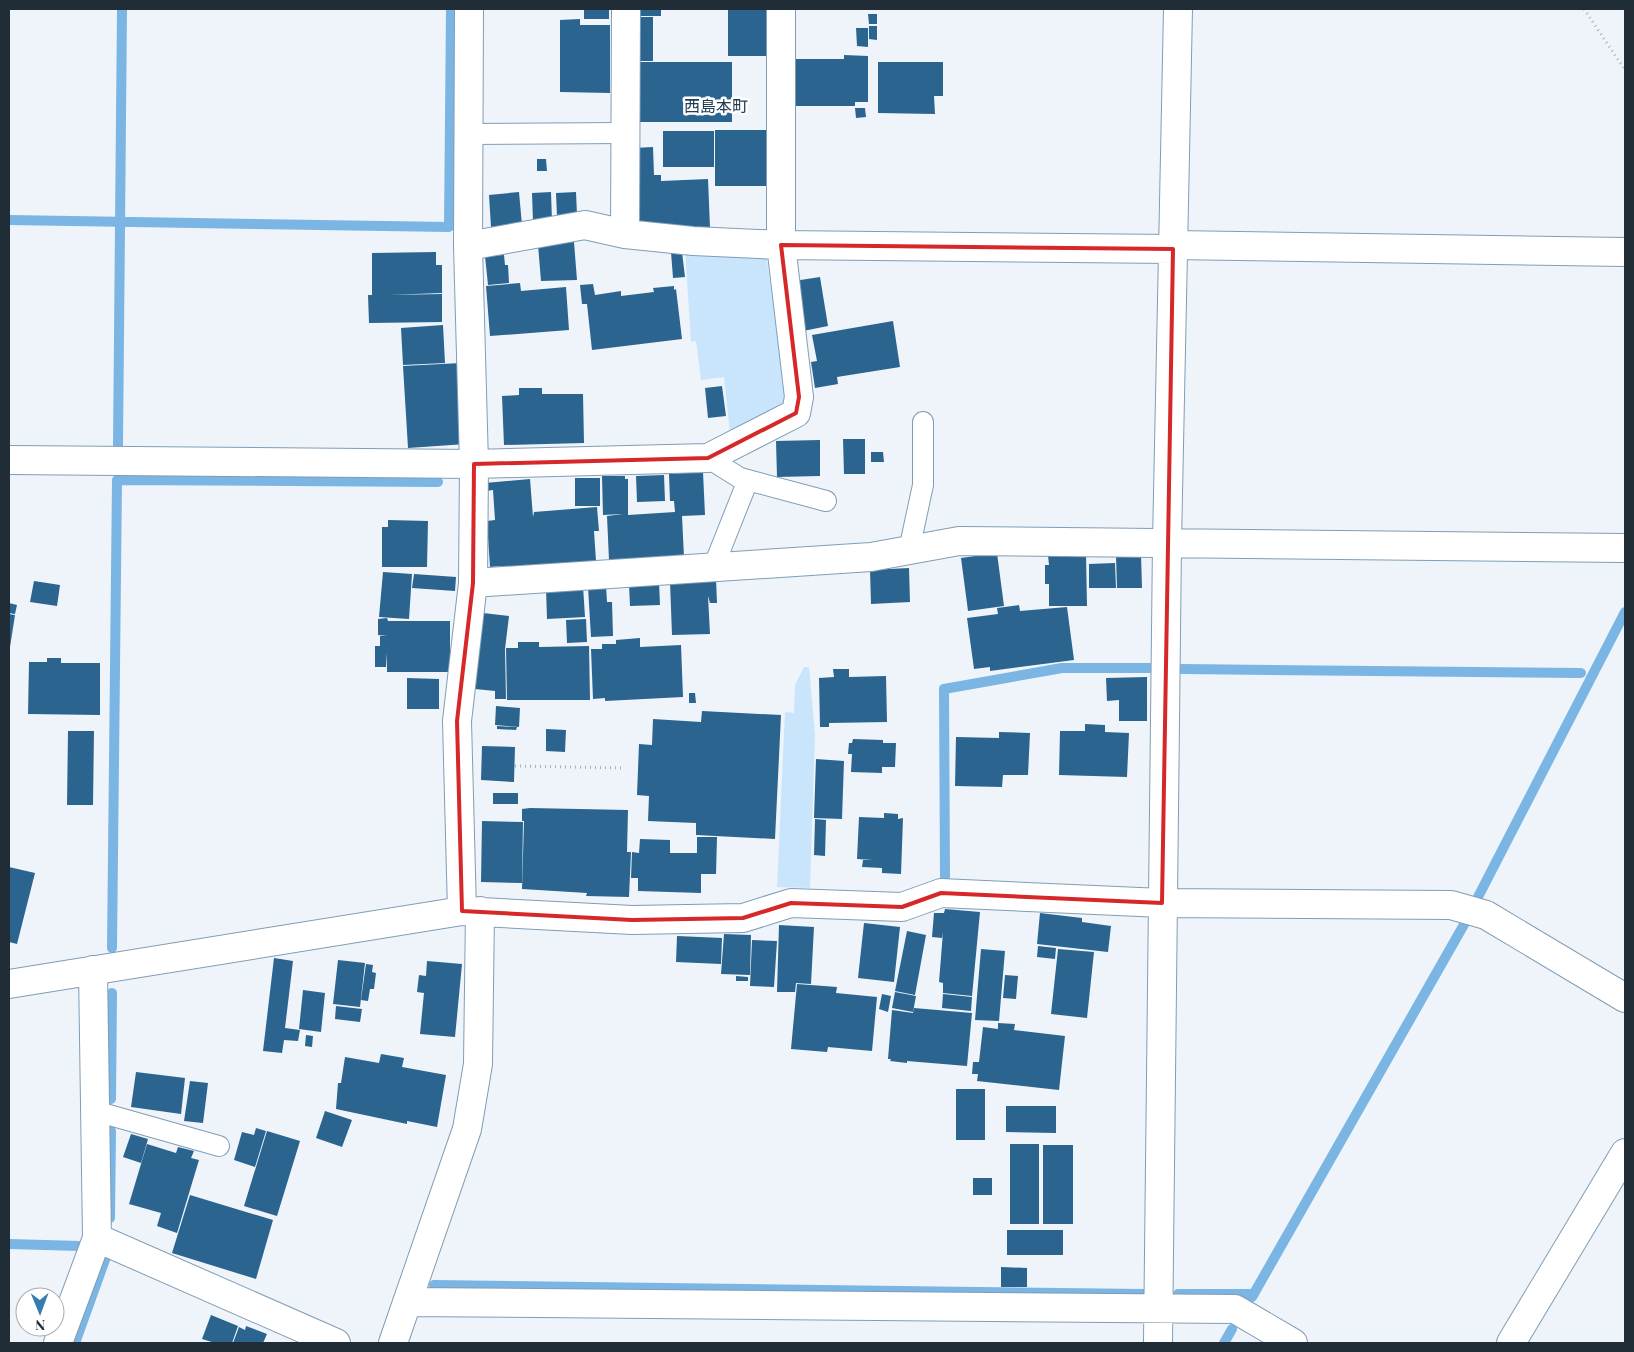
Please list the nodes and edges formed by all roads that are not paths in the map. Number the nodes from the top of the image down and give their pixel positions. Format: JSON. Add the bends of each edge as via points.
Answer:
{"nodes":[{"id":1,"x":469,"y":9,"type":"edge"},
{"id":2,"x":626,"y":9,"type":"edge"},
{"id":3,"x":781,"y":9,"type":"edge"},
{"id":4,"x":1178,"y":9,"type":"edge"},
{"id":5,"x":625,"y":133,"type":"junction"},
{"id":6,"x":468,"y":134,"type":"junction"},
{"id":7,"x":625,"y":234,"type":"junction"},
{"id":8,"x":468,"y":246,"type":"junction"},
{"id":9,"x":780,"y":246,"type":"junction"},
{"id":10,"x":1173,"y":247,"type":"junction"},
{"id":11,"x":1625,"y":252,"type":"edge"},
{"id":12,"x":923,"y":422,"type":"dead end"},
{"id":13,"x":708,"y":458,"type":"junction"},
{"id":14,"x":9,"y":460,"type":"edge"},
{"id":15,"x":474,"y":464,"type":"junction"},
{"id":16,"x":748,"y":480,"type":"junction"},
{"id":17,"x":826,"y":501,"type":"dead end"},
{"id":18,"x":1167,"y":543,"type":"junction"},
{"id":19,"x":1625,"y":548,"type":"edge"},
{"id":20,"x":909,"y":550,"type":"junction"},
{"id":21,"x":713,"y":568,"type":"junction"},
{"id":22,"x":473,"y":583,"type":"junction"},
{"id":23,"x":1162,"y":903,"type":"junction"},
{"id":24,"x":471,"y":911,"type":"junction"},
{"id":25,"x":93,"y":970,"type":"junction"},
{"id":26,"x":9,"y":984,"type":"edge"},
{"id":27,"x":1625,"y":998,"type":"edge"},
{"id":28,"x":95,"y":1111,"type":"junction"},
{"id":29,"x":219,"y":1146,"type":"dead end"},
{"id":30,"x":1625,"y":1153,"type":"edge"},
{"id":31,"x":97,"y":1238,"type":"junction"},
{"id":32,"x":407,"y":1302,"type":"junction"},
{"id":33,"x":1158,"y":1308,"type":"junction"},
{"id":34,"x":58,"y":1343,"type":"edge"},
{"id":35,"x":336,"y":1343,"type":"edge"},
{"id":36,"x":393,"y":1343,"type":"edge"},
{"id":37,"x":1158,"y":1343,"type":"edge"},
{"id":38,"x":1293,"y":1343,"type":"edge"},
{"id":39,"x":1512,"y":1343,"type":"edge"}],
"edges":[{"from":1,"to":6,"type":"street"},
{"from":2,"to":5,"type":"street"},
{"from":3,"to":9,"type":"street"},
{"from":4,"to":10,"type":"street"},
{"from":5,"to":6,"type":"lane"},
{"from":5,"to":7,"type":"street"},
{"from":6,"to":8,"type":"street"},
{"from":7,"to":8,"type":"street","via":[[585,225]]},
{"from":7,"to":9,"type":"street"},
{"from":8,"to":15,"type":"street"},
{"from":9,"to":10,"type":"street"},
{"from":9,"to":13,"type":"street","via":[[799,396],[796,413]]},
{"from":10,"to":11,"type":"street"},
{"from":10,"to":18,"type":"street"},
{"from":12,"to":20,"type":"lane","via":[[923,485]]},
{"from":13,"to":15,"type":"street"},
{"from":13,"to":16,"type":"lane"},
{"from":14,"to":15,"type":"street"},
{"from":15,"to":22,"type":"street"},
{"from":16,"to":17,"type":"lane"},
{"from":16,"to":21,"type":"lane"},
{"from":18,"to":19,"type":"street"},
{"from":18,"to":20,"type":"street","via":[[959,541]]},
{"from":18,"to":23,"type":"street"},
{"from":20,"to":21,"type":"street","via":[[871,557]]},
{"from":21,"to":22,"type":"street"},
{"from":22,"to":24,"type":"street","via":[[457,721]]},
{"from":23,"to":24,"type":"street","via":[[941,894],[902,906],[791,903],[743,918],[632,920]]},
{"from":23,"to":27,"type":"street","via":[[1451,905],[1486,915]]},
{"from":23,"to":33,"type":"street"},
{"from":24,"to":25,"type":"street"},
{"from":24,"to":32,"type":"street","via":[[478,1064],[467,1129]]},
{"from":25,"to":26,"type":"street"},
{"from":25,"to":28,"type":"street"},
{"from":28,"to":29,"type":"lane"},
{"from":28,"to":31,"type":"street"},
{"from":30,"to":39,"type":"street"},
{"from":31,"to":34,"type":"street"},
{"from":31,"to":35,"type":"street"},
{"from":32,"to":33,"type":"street"},
{"from":32,"to":36,"type":"street"},
{"from":33,"to":37,"type":"street"},
{"from":33,"to":38,"type":"street","via":[[1235,1309]]}]}
